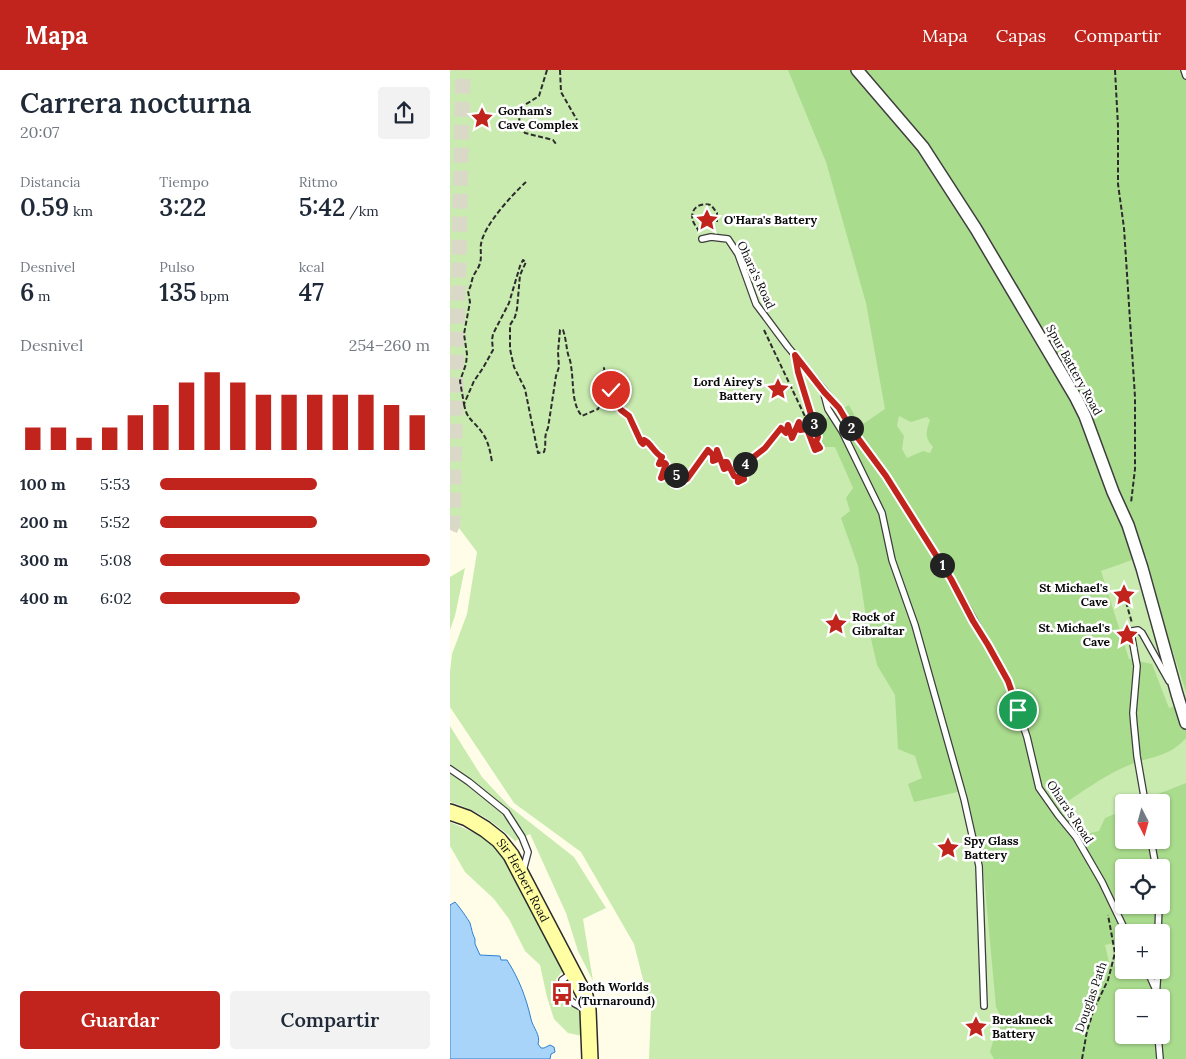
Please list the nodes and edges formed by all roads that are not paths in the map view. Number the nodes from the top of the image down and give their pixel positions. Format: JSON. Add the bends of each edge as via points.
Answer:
{"nodes":[{"id":1,"x":858,"y":70,"type":"edge"},
{"id":2,"x":1184,"y":70,"type":"edge"},
{"id":3,"x":1186,"y":76,"type":"edge"},
{"id":4,"x":702,"y":239,"type":"road end"},
{"id":5,"x":824,"y":392,"type":"junction"},
{"id":6,"x":1176,"y":694,"type":"junction"},
{"id":7,"x":1186,"y":722,"type":"edge"},
{"id":8,"x":450,"y":769,"type":"edge"},
{"id":9,"x":1143,"y":794,"type":"edge"},
{"id":10,"x":450,"y":812,"type":"edge"},
{"id":11,"x":522,"y":873,"type":"junction"},
{"id":12,"x":1122,"y":924,"type":"edge"},
{"id":13,"x":984,"y":1006,"type":"dead end"},
{"id":14,"x":1159,"y":1044,"type":"edge"},
{"id":15,"x":590,"y":1059,"type":"edge"},
{"id":16,"x":1160,"y":1059,"type":"edge"}],
"edges":[{"from":1,"to":6,"type":"street","name":"Spur Battery Road","via":[[923,147],[976,229],[1085,416],[1128,525]]},
{"from":2,"to":3,"type":"lane"},
{"from":4,"to":5,"type":"lane","name":"Ohara's Road","via":[[728,238],[738,254],[756,304]]},
{"from":5,"to":12,"type":"lane","name":"Ohara's Road","via":[[839,408],[886,476],[988,645],[1008,681],[1039,788],[1076,837]]},
{"from":5,"to":13,"type":"lane","via":[[828,409],[882,513],[892,560],[915,625],[964,799],[979,866]]},
{"from":6,"to":7,"type":"street","name":"Spur Battery Road"},
{"from":6,"to":9,"type":"lane","via":[[1144,636],[1140,630],[1134,630],[1131,633],[1137,666],[1133,713]]},
{"from":8,"to":11,"type":"lane","via":[[506,812],[528,852]]},
{"from":10,"to":11,"type":"main road","name":"Sir Herbert Road","via":[[491,833]]},
{"from":11,"to":15,"type":"main road","name":"Sir Herbert Road","via":[[585,996]]},
{"from":14,"to":16,"type":"lane"}]}
